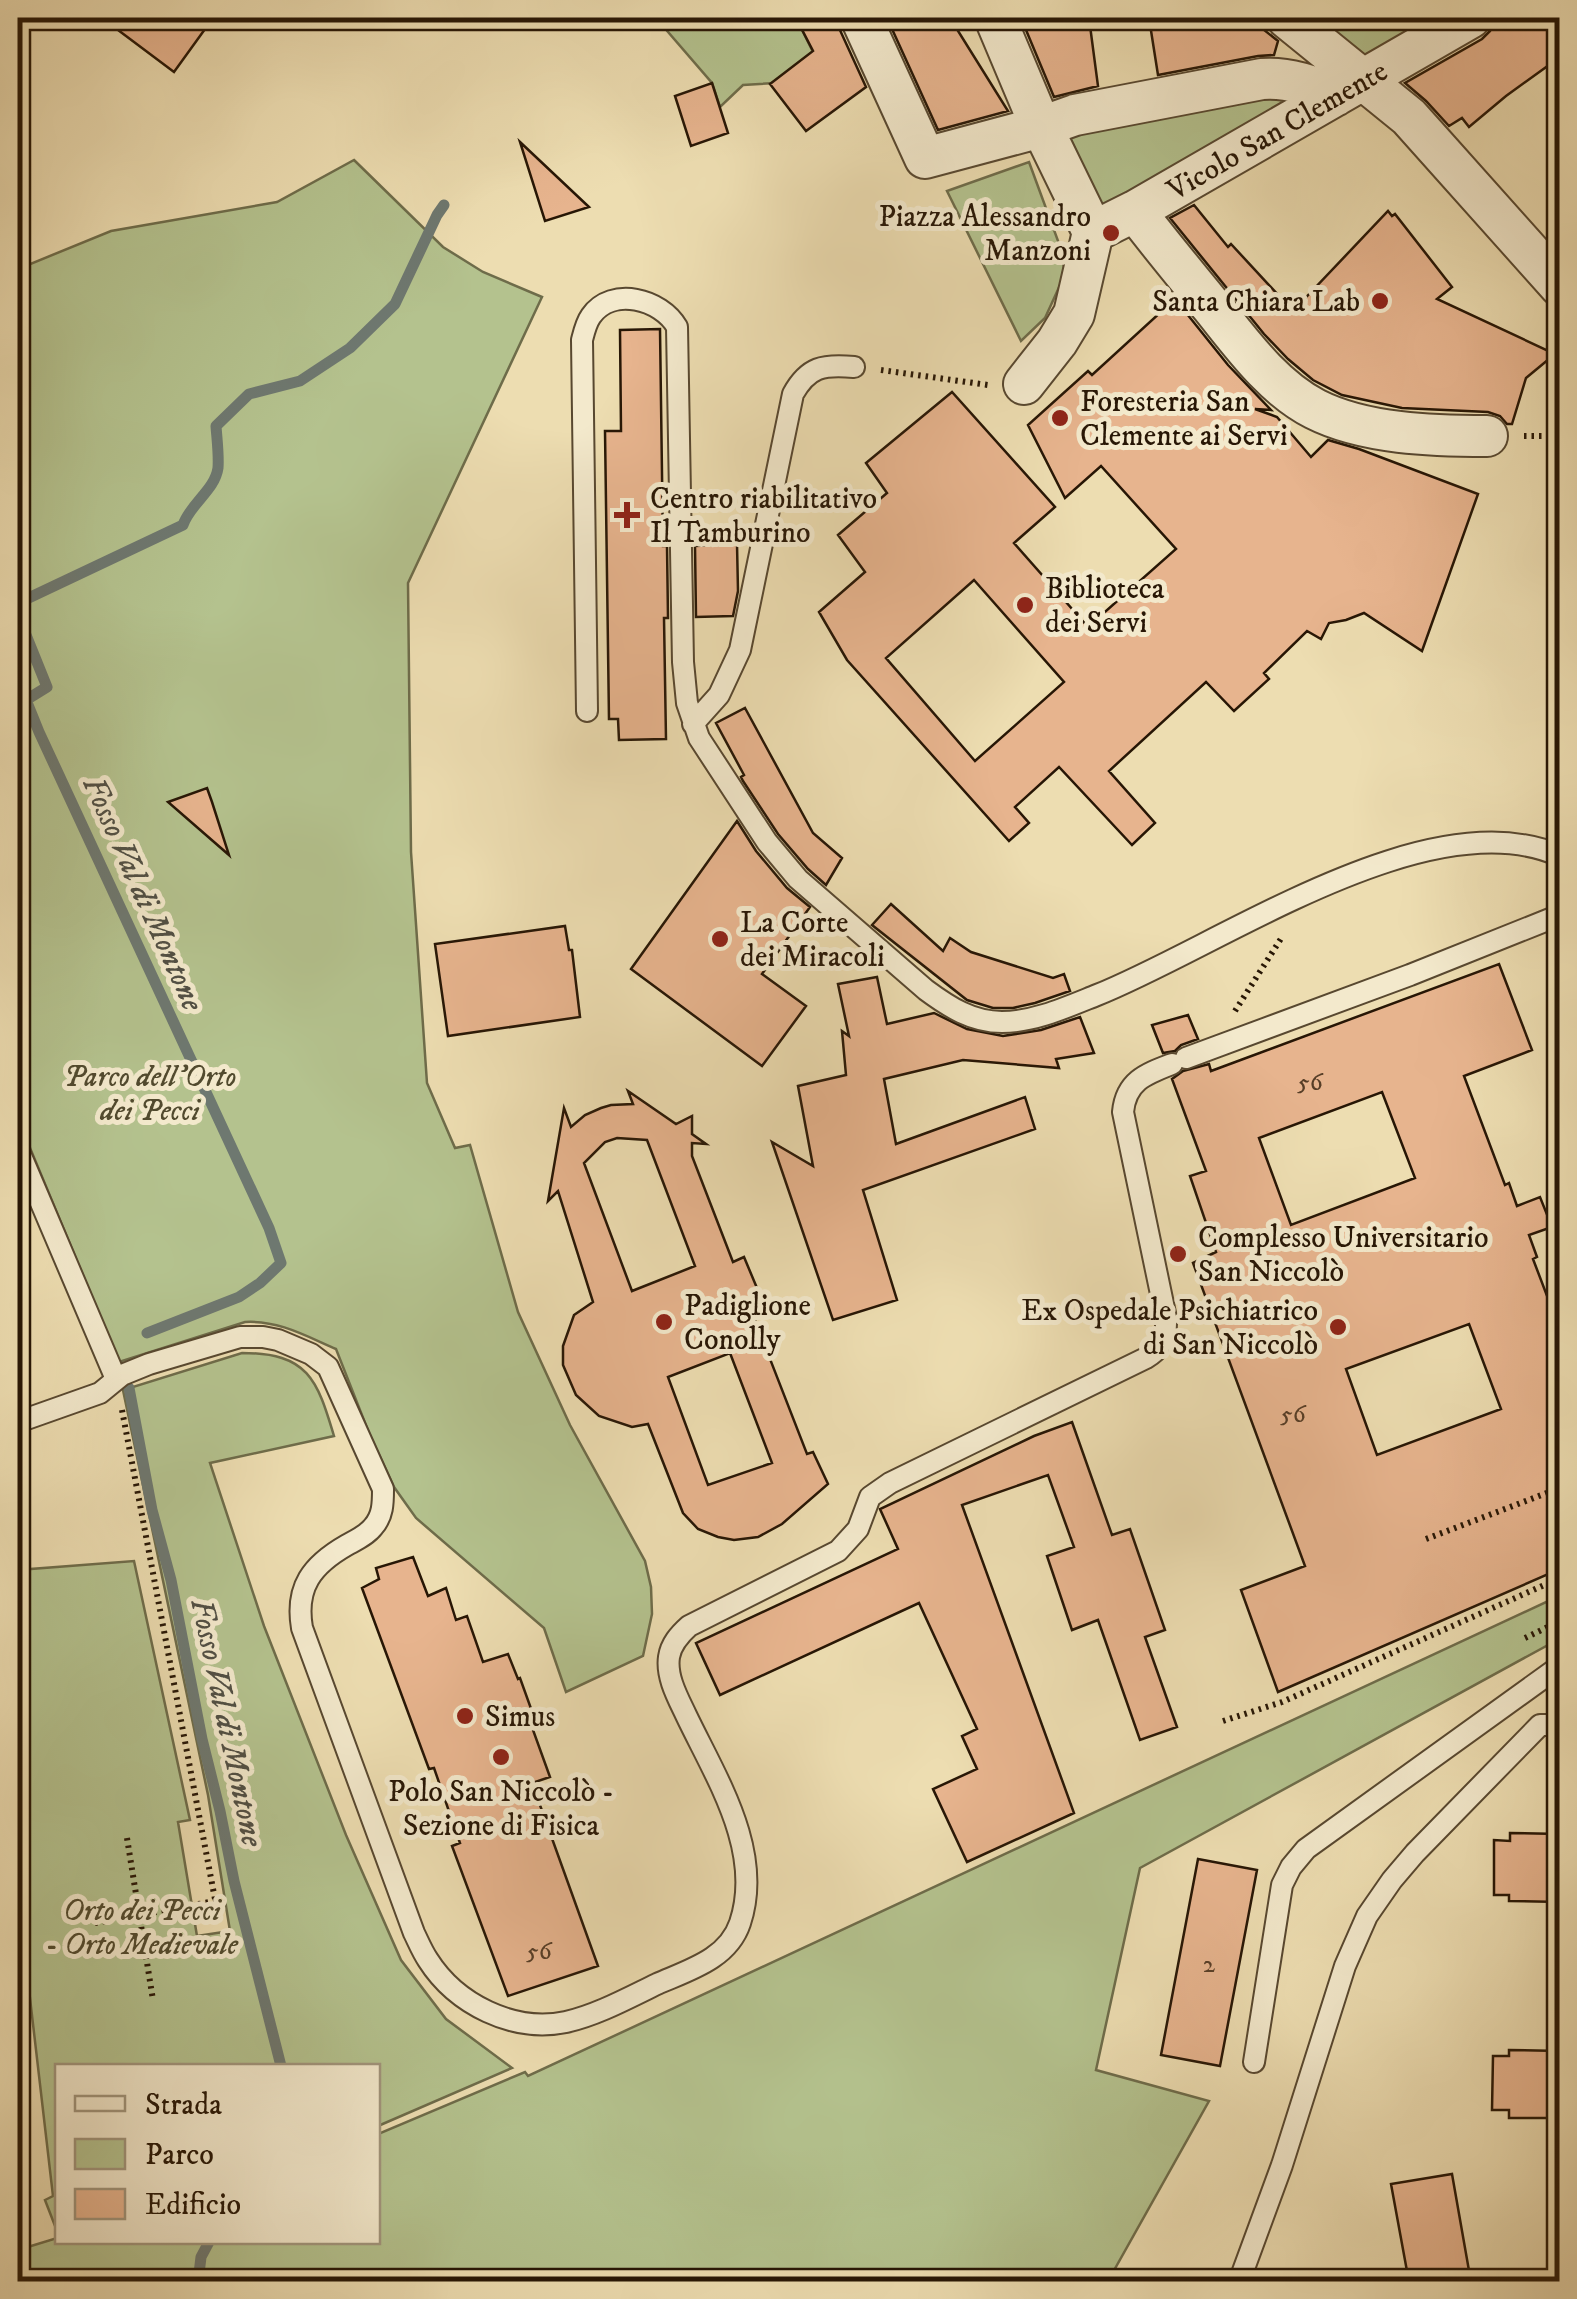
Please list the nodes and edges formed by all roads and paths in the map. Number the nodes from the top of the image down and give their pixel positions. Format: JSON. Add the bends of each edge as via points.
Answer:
{"nodes":[{"id":1,"x":861,"y":18,"type":"edge"},
{"id":2,"x":995,"y":18,"type":"edge"},
{"id":3,"x":1287,"y":18,"type":"edge"},
{"id":4,"x":1470,"y":18,"type":"edge"},
{"id":5,"x":1350,"y":88,"type":"junction"},
{"id":6,"x":1041,"y":126,"type":"junction"},
{"id":7,"x":1135,"y":212,"type":"junction"},
{"id":8,"x":1093,"y":232,"type":"junction"},
{"id":9,"x":1560,"y":286,"type":"edge"},
{"id":10,"x":854,"y":366,"type":"joint"},
{"id":11,"x":1024,"y":384,"type":"joint"},
{"id":12,"x":1488,"y":436,"type":"dead end"},
{"id":13,"x":587,"y":711,"type":"dead end"},
{"id":14,"x":693,"y":724,"type":"junction"},
{"id":15,"x":1560,"y":856,"type":"edge"},
{"id":16,"x":1312,"y":891,"type":"junction"},
{"id":17,"x":1560,"y":916,"type":"edge"},
{"id":18,"x":1210,"y":1050,"type":"junction"},
{"id":19,"x":18,"y":1149,"type":"edge"},
{"id":20,"x":116,"y":1379,"type":"junction"},
{"id":21,"x":18,"y":1422,"type":"edge"},
{"id":22,"x":1560,"y":1488,"type":"edge"},
{"id":23,"x":1426,"y":1538,"type":"dead end"},
{"id":24,"x":1560,"y":1578,"type":"edge"},
{"id":25,"x":1560,"y":1620,"type":"edge"},
{"id":26,"x":1525,"y":1638,"type":"dead end"},
{"id":27,"x":1560,"y":1666,"type":"edge"},
{"id":28,"x":1223,"y":1722,"type":"dead end"},
{"id":29,"x":1560,"y":1725,"type":"edge"},
{"id":30,"x":126,"y":1838,"type":"dead end"},
{"id":31,"x":215,"y":1901,"type":"junction"},
{"id":32,"x":139,"y":1915,"type":"junction"},
{"id":33,"x":218,"y":1915,"type":"dead end"},
{"id":34,"x":95,"y":1923,"type":"dead end"},
{"id":35,"x":152,"y":2000,"type":"dead end"},
{"id":36,"x":1254,"y":2062,"type":"dead end"},
{"id":37,"x":1240,"y":2282,"type":"edge"}],
"edges":[{"from":1,"to":6,"type":"street","via":[[925,158]]},
{"from":2,"to":6,"type":"street"},
{"from":3,"to":5,"type":"street"},
{"from":4,"to":5,"type":"street","name":"Vicolo San Clemente"},
{"from":5,"to":6,"type":"street","via":[[1262,78]]},
{"from":5,"to":7,"type":"street","name":"Vicolo San Clemente"},
{"from":5,"to":9,"type":"street","via":[[1424,132]]},
{"from":6,"to":8,"type":"street"},
{"from":7,"to":8,"type":"street"},
{"from":7,"to":12,"type":"street","via":[[1254,357],[1311,407],[1396,431]]},
{"from":8,"to":11,"type":"street","via":[[1074,314]]},
{"from":10,"to":11,"type":"path"},
{"from":10,"to":14,"type":"lane","via":[[812,371],[793,394],[740,650],[719,695]]},
{"from":13,"to":14,"type":"lane","via":[[582,340],[598,309],[615,301],[646,301],[677,326],[683,662]]},
{"from":14,"to":16,"type":"lane","via":[[787,867],[926,990],[968,1016],[1002,1022],[1060,1009]]},
{"from":15,"to":16,"type":"lane","via":[[1515,845],[1458,844],[1390,860]]},
{"from":16,"to":18,"type":"path"},
{"from":17,"to":18,"type":"lane"},
{"from":18,"to":20,"type":"lane","via":[[1137,1080],[1124,1112],[1166,1318],[1155,1353],[890,1482],[867,1501],[858,1529],[838,1551],[689,1626],[673,1643],[668,1669],[675,1690],[742,1844],[747,1883],[739,1926],[720,1954],[570,2021],[532,2025],[478,2007],[442,1978],[414,1932],[302,1628],[304,1587],[320,1563],[373,1528],[383,1506],[383,1489],[328,1367],[278,1340],[252,1336]]},
{"from":19,"to":20,"type":"lane"},
{"from":20,"to":21,"type":"lane","via":[[100,1393]]},
{"from":20,"to":31,"type":"path"},
{"from":22,"to":23,"type":"path"},
{"from":24,"to":28,"type":"path"},
{"from":25,"to":26,"type":"path"},
{"from":27,"to":36,"type":"lane","via":[[1291,1867],[1282,1885]]},
{"from":29,"to":37,"type":"lane","via":[[1540,1725],[1415,1852],[1368,1916],[1344,1966]]},
{"from":30,"to":32,"type":"path"},
{"from":31,"to":32,"type":"path"},
{"from":31,"to":33,"type":"path"},
{"from":32,"to":34,"type":"path"},
{"from":32,"to":35,"type":"path"}]}
